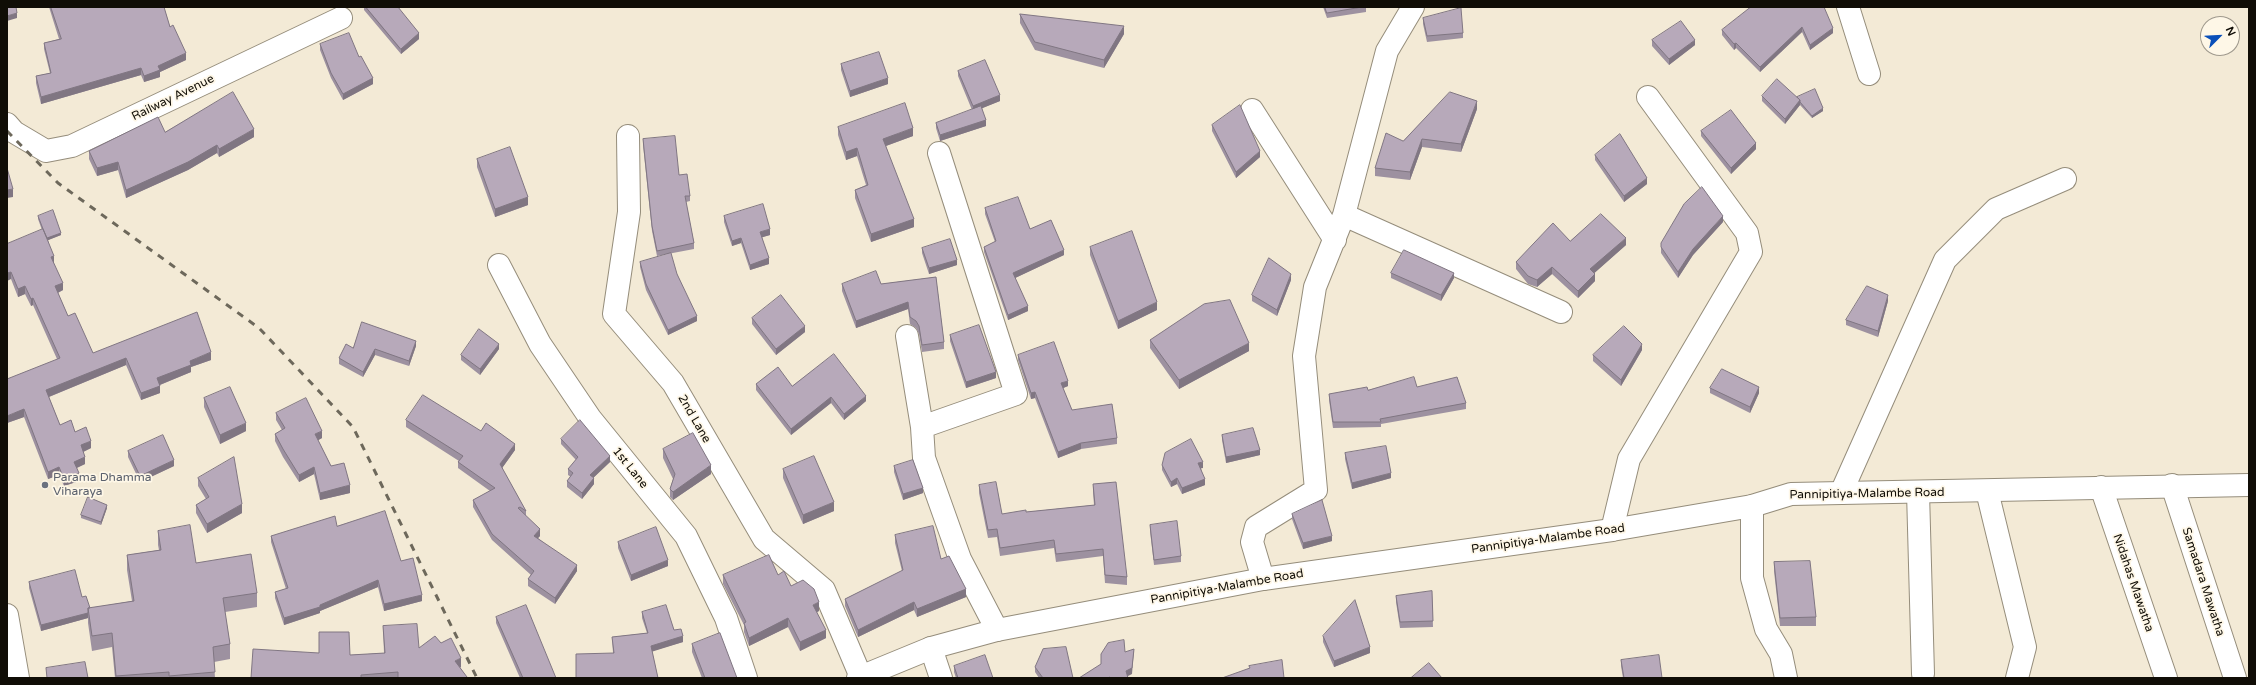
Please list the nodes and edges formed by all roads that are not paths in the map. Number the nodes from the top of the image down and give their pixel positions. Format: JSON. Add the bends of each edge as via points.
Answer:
{"nodes":[{"id":1,"x":1413,"y":7,"type":"edge"},
{"id":2,"x":1848,"y":7,"type":"edge"},
{"id":3,"x":341,"y":18,"type":"dead end"},
{"id":4,"x":1869,"y":74,"type":"dead end"},
{"id":5,"x":1648,"y":97,"type":"dead end"},
{"id":6,"x":1252,"y":110,"type":"dead end"},
{"id":7,"x":7,"y":124,"type":"edge"},
{"id":8,"x":628,"y":136,"type":"dead end"},
{"id":9,"x":938,"y":153,"type":"dead end"},
{"id":10,"x":2065,"y":179,"type":"dead end"},
{"id":11,"x":1344,"y":215,"type":"junction"},
{"id":12,"x":1335,"y":240,"type":"junction"},
{"id":13,"x":499,"y":264,"type":"dead end"},
{"id":14,"x":1561,"y":312,"type":"dead end"},
{"id":15,"x":907,"y":336,"type":"dead end"},
{"id":16,"x":922,"y":427,"type":"junction"},
{"id":17,"x":2172,"y":485,"type":"junction"},
{"id":18,"x":2249,"y":485,"type":"edge"},
{"id":19,"x":2101,"y":487,"type":"junction"},
{"id":20,"x":1987,"y":491,"type":"junction"},
{"id":21,"x":1918,"y":492,"type":"junction"},
{"id":22,"x":1841,"y":493,"type":"junction"},
{"id":23,"x":1752,"y":506,"type":"junction"},
{"id":24,"x":1612,"y":530,"type":"junction"},
{"id":25,"x":1263,"y":579,"type":"junction"},
{"id":26,"x":7,"y":615,"type":"edge"},
{"id":27,"x":997,"y":630,"type":"junction"},
{"id":28,"x":931,"y":648,"type":"junction"},
{"id":29,"x":1923,"y":674,"type":"dead end"},
{"id":30,"x":18,"y":678,"type":"edge"},
{"id":31,"x":746,"y":678,"type":"edge"},
{"id":32,"x":859,"y":678,"type":"edge"},
{"id":33,"x":941,"y":678,"type":"edge"},
{"id":34,"x":1786,"y":678,"type":"edge"},
{"id":35,"x":2017,"y":678,"type":"edge"},
{"id":36,"x":2166,"y":678,"type":"edge"},
{"id":37,"x":2235,"y":678,"type":"edge"}],
"edges":[{"from":1,"to":11,"type":"street","via":[[1387,51]]},
{"from":2,"to":4,"type":"street"},
{"from":3,"to":7,"type":"street","name":"Railway Avenue","via":[[72,146],[46,151],[14,132]]},
{"from":5,"to":24,"type":"street","via":[[1747,232],[1751,252],[1629,459]]},
{"from":6,"to":12,"type":"street"},
{"from":8,"to":32,"type":"street","name":"2nd Lane","via":[[629,212],[614,314],[673,383],[764,539],[824,590]]},
{"from":9,"to":16,"type":"street","via":[[1016,394]]},
{"from":10,"to":22,"type":"street","via":[[1996,209],[1945,260]]},
{"from":11,"to":12,"type":"street"},
{"from":11,"to":14,"type":"street"},
{"from":12,"to":25,"type":"street","via":[[1315,287],[1304,356],[1316,490],[1256,527],[1252,542]]},
{"from":13,"to":31,"type":"street","name":"1st Lane","via":[[540,344],[590,418],[686,536],[726,618]]},
{"from":15,"to":16,"type":"street"},
{"from":16,"to":27,"type":"street","via":[[924,458],[960,559]]},
{"from":17,"to":18,"type":"street","name":"Pannipitiya-Malambe Road"},
{"from":17,"to":19,"type":"street","name":"Pannipitiya-Malambe Road"},
{"from":17,"to":37,"type":"street","name":"Samadara Mawatha"},
{"from":19,"to":20,"type":"street","name":"Pannipitiya-Malambe Road"},
{"from":19,"to":36,"type":"street","name":"Nidahas Mawatha"},
{"from":20,"to":21,"type":"street","name":"Pannipitiya-Malambe Road"},
{"from":20,"to":35,"type":"street","via":[[2025,647]]},
{"from":21,"to":22,"type":"street","name":"Pannipitiya-Malambe Road"},
{"from":21,"to":29,"type":"street"},
{"from":22,"to":23,"type":"street","name":"Pannipitiya-Malambe Road","via":[[1791,494]]},
{"from":23,"to":24,"type":"street","name":"Pannipitiya-Malambe Road"},
{"from":23,"to":34,"type":"street","via":[[1752,578],[1766,629],[1781,654]]},
{"from":24,"to":25,"type":"street","name":"Pannipitiya-Malambe Road"},
{"from":25,"to":27,"type":"street","name":"Pannipitiya-Malambe Road"},
{"from":26,"to":30,"type":"street"},
{"from":27,"to":28,"type":"street","name":"Pannipitiya-Malambe Road"},
{"from":28,"to":32,"type":"street","name":"Pannipitiya-Malambe Road"},
{"from":28,"to":33,"type":"street"}]}
